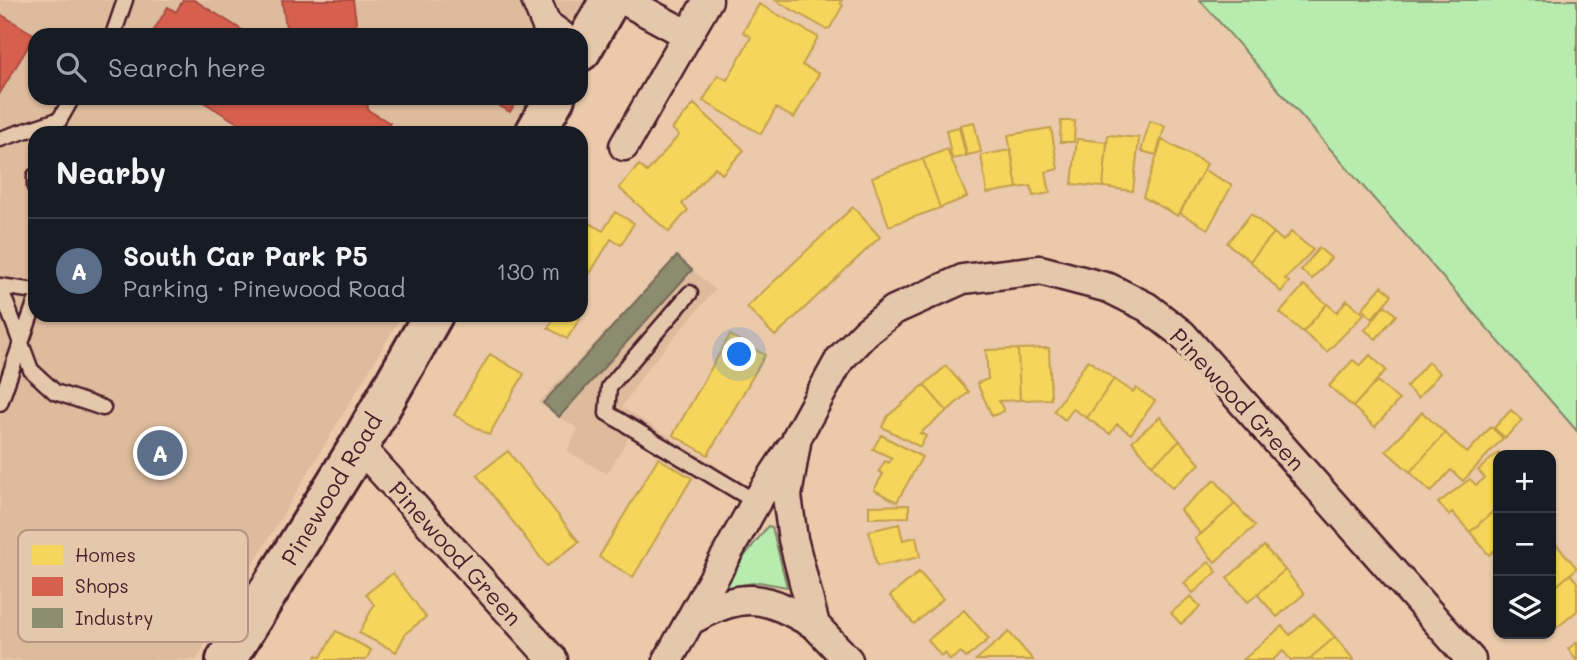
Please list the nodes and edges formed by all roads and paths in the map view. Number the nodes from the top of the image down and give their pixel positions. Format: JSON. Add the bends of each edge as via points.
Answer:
{"nodes":[{"id":1,"x":125,"y":0,"type":"edge"},
{"id":2,"x":536,"y":0,"type":"edge"},
{"id":3,"x":610,"y":0,"type":"edge"},
{"id":4,"x":624,"y":0,"type":"edge"},
{"id":5,"x":708,"y":0,"type":"edge"},
{"id":6,"x":115,"y":28,"type":"edge"},
{"id":7,"x":553,"y":28,"type":"edge"},
{"id":8,"x":588,"y":30,"type":"edge"},
{"id":9,"x":688,"y":35,"type":"junction"},
{"id":10,"x":68,"y":105,"type":"edge"},
{"id":11,"x":551,"y":105,"type":"edge"},
{"id":12,"x":56,"y":126,"type":"edge"},
{"id":13,"x":539,"y":126,"type":"edge"},
{"id":14,"x":28,"y":133,"type":"edge"},
{"id":15,"x":0,"y":139,"type":"edge"},
{"id":16,"x":624,"y":146,"type":"dead end"},
{"id":17,"x":0,"y":286,"type":"edge"},
{"id":18,"x":28,"y":289,"type":"edge"},
{"id":19,"x":690,"y":293,"type":"dead end"},
{"id":20,"x":28,"y":319,"type":"edge"},
{"id":21,"x":429,"y":322,"type":"edge"},
{"id":22,"x":20,"y":338,"type":"junction"},
{"id":23,"x":0,"y":403,"type":"edge"},
{"id":24,"x":103,"y":408,"type":"dead end"},
{"id":25,"x":797,"y":438,"type":"junction"},
{"id":26,"x":359,"y":446,"type":"junction"},
{"id":27,"x":756,"y":502,"type":"junction"},
{"id":28,"x":693,"y":619,"type":"junction"},
{"id":29,"x":248,"y":625,"type":"edge"},
{"id":30,"x":814,"y":625,"type":"junction"},
{"id":31,"x":237,"y":642,"type":"edge"},
{"id":32,"x":226,"y":660,"type":"edge"},
{"id":33,"x":553,"y":660,"type":"edge"},
{"id":34,"x":668,"y":660,"type":"edge"},
{"id":35,"x":848,"y":660,"type":"edge"},
{"id":36,"x":1471,"y":660,"type":"edge"}],
"edges":[{"from":1,"to":6,"type":"lane"},
{"from":2,"to":7,"type":"street"},
{"from":3,"to":8,"type":"street"},
{"from":4,"to":9,"type":"street"},
{"from":5,"to":9,"type":"street"},
{"from":9,"to":16,"type":"street"},
{"from":10,"to":12,"type":"lane"},
{"from":11,"to":13,"type":"street"},
{"from":14,"to":15,"type":"lane"},
{"from":17,"to":18,"type":"lane"},
{"from":17,"to":22,"type":"lane"},
{"from":19,"to":27,"type":"lane","via":[[609,387],[607,413]]},
{"from":20,"to":22,"type":"lane"},
{"from":21,"to":26,"type":"street","name":"Pinewood Road"},
{"from":22,"to":23,"type":"lane"},
{"from":22,"to":24,"type":"lane","via":[[31,370],[55,392]]},
{"from":25,"to":27,"type":"street","name":"Pinewood Green"},
{"from":25,"to":30,"type":"street","name":"Pinewood Green","via":[[787,496]]},
{"from":25,"to":36,"type":"street","name":"Pinewood Green","via":[[839,359],[894,310],[963,279],[1000,272],[1040,270],[1109,288],[1147,307],[1182,334]]},
{"from":26,"to":29,"type":"street","name":"Pinewood Road"},
{"from":26,"to":33,"type":"street","name":"Pinewood Green"},
{"from":27,"to":28,"type":"street","name":"Pinewood Green"},
{"from":28,"to":30,"type":"street","via":[[727,603],[752,599],[778,604]]},
{"from":28,"to":34,"type":"street","name":"Pinewood Green"},
{"from":30,"to":35,"type":"street"},
{"from":31,"to":32,"type":"street","name":"Pinewood Road"}]}
